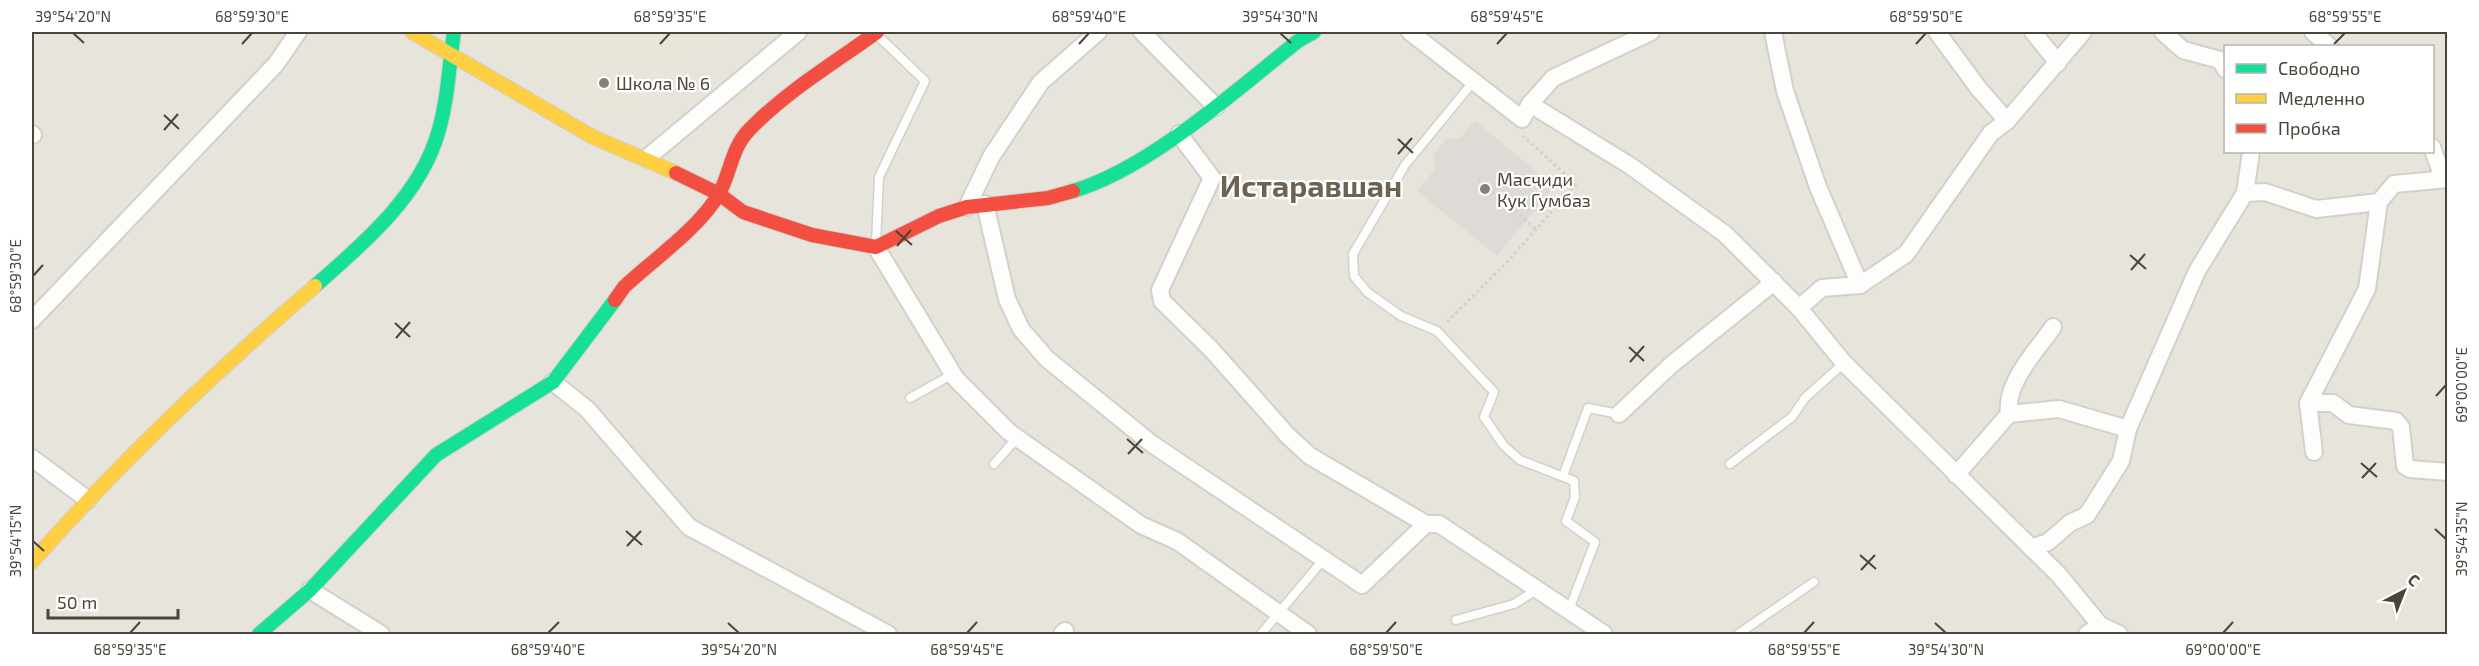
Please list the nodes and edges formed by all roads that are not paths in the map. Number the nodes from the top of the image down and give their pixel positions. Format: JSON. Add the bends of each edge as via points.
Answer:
{"nodes":[{"id":1,"x":298,"y":32,"type":"edge"},
{"id":2,"x":412,"y":32,"type":"edge"},
{"id":3,"x":454,"y":32,"type":"edge"},
{"id":4,"x":798,"y":32,"type":"edge"},
{"id":5,"x":876,"y":32,"type":"edge"},
{"id":6,"x":1098,"y":32,"type":"edge"},
{"id":7,"x":1142,"y":32,"type":"edge"},
{"id":8,"x":1314,"y":32,"type":"edge"},
{"id":9,"x":1410,"y":32,"type":"edge"},
{"id":10,"x":1651,"y":32,"type":"edge"},
{"id":11,"x":1773,"y":32,"type":"edge"},
{"id":12,"x":1937,"y":32,"type":"edge"},
{"id":13,"x":2033,"y":32,"type":"edge"},
{"id":14,"x":2083,"y":32,"type":"edge"},
{"id":15,"x":2163,"y":32,"type":"edge"},
{"id":16,"x":2313,"y":32,"type":"edge"},
{"id":17,"x":1297,"y":36,"type":"edge"},
{"id":18,"x":2328,"y":45,"type":"edge"},
{"id":19,"x":450,"y":52,"type":"junction"},
{"id":20,"x":2058,"y":63,"type":"junction"},
{"id":21,"x":2224,"y":67,"type":"edge"},
{"id":22,"x":1473,"y":82,"type":"junction"},
{"id":23,"x":1530,"y":104,"type":"junction"},
{"id":24,"x":1216,"y":107,"type":"junction"},
{"id":25,"x":2007,"y":121,"type":"junction"},
{"id":26,"x":1179,"y":134,"type":"junction"},
{"id":27,"x":2434,"y":150,"type":"edge"},
{"id":28,"x":2251,"y":153,"type":"edge"},
{"id":29,"x":647,"y":158,"type":"junction"},
{"id":30,"x":2445,"y":179,"type":"edge"},
{"id":31,"x":2245,"y":193,"type":"junction"},
{"id":32,"x":719,"y":194,"type":"junction"},
{"id":33,"x":2379,"y":202,"type":"junction"},
{"id":34,"x":986,"y":204,"type":"junction"},
{"id":35,"x":967,"y":207,"type":"junction"},
{"id":36,"x":876,"y":247,"type":"junction"},
{"id":37,"x":1774,"y":282,"type":"junction"},
{"id":38,"x":1860,"y":285,"type":"junction"},
{"id":39,"x":1799,"y":308,"type":"junction"},
{"id":40,"x":32,"y":320,"type":"edge"},
{"id":41,"x":2053,"y":327,"type":"dead end"},
{"id":42,"x":1844,"y":363,"type":"junction"},
{"id":43,"x":953,"y":374,"type":"junction"},
{"id":44,"x":553,"y":382,"type":"junction"},
{"id":45,"x":910,"y":398,"type":"dead end"},
{"id":46,"x":2308,"y":403,"type":"junction"},
{"id":47,"x":1619,"y":414,"type":"joint"},
{"id":48,"x":2009,"y":414,"type":"junction"},
{"id":49,"x":2128,"y":429,"type":"junction"},
{"id":50,"x":1017,"y":438,"type":"junction"},
{"id":51,"x":2314,"y":452,"type":"dead end"},
{"id":52,"x":32,"y":458,"type":"edge"},
{"id":53,"x":994,"y":464,"type":"dead end"},
{"id":54,"x":1730,"y":464,"type":"dead end"},
{"id":55,"x":2448,"y":472,"type":"edge"},
{"id":56,"x":1956,"y":475,"type":"junction"},
{"id":57,"x":1563,"y":476,"type":"junction"},
{"id":58,"x":88,"y":500,"type":"junction"},
{"id":59,"x":1426,"y":524,"type":"junction"},
{"id":60,"x":2031,"y":548,"type":"junction"},
{"id":61,"x":1323,"y":560,"type":"junction"},
{"id":62,"x":32,"y":562,"type":"edge"},
{"id":63,"x":1814,"y":582,"type":"dead end"},
{"id":64,"x":1538,"y":589,"type":"junction"},
{"id":65,"x":310,"y":590,"type":"junction"},
{"id":66,"x":1569,"y":610,"type":"junction"},
{"id":67,"x":1279,"y":614,"type":"junction"},
{"id":68,"x":1456,"y":620,"type":"dead end"},
{"id":69,"x":2094,"y":630,"type":"edge"},
{"id":70,"x":260,"y":634,"type":"edge"},
{"id":71,"x":381,"y":634,"type":"edge"},
{"id":72,"x":888,"y":634,"type":"edge"},
{"id":73,"x":1261,"y":634,"type":"edge"},
{"id":74,"x":1308,"y":634,"type":"edge"},
{"id":75,"x":1604,"y":634,"type":"edge"},
{"id":76,"x":1737,"y":634,"type":"edge"},
{"id":77,"x":2119,"y":634,"type":"edge"}],
"edges":[{"from":1,"to":40,"type":"street","via":[[276,64]]},
{"from":2,"to":19,"type":"street"},
{"from":3,"to":19,"type":"street"},
{"from":4,"to":29,"type":"street"},
{"from":5,"to":32,"type":"street","via":[[750,129],[736,146]]},
{"from":5,"to":36,"type":"lane","via":[[925,81],[879,177]]},
{"from":6,"to":35,"type":"street","via":[[1041,82],[992,157]]},
{"from":7,"to":24,"type":"street"},
{"from":8,"to":17,"type":"street"},
{"from":9,"to":22,"type":"street"},
{"from":10,"to":23,"type":"street","via":[[1553,78]]},
{"from":11,"to":38,"type":"street","via":[[1789,102],[1818,187]]},
{"from":12,"to":25,"type":"street"},
{"from":13,"to":20,"type":"street"},
{"from":14,"to":20,"type":"street"},
{"from":15,"to":21,"type":"street","via":[[2183,50],[2220,60]]},
{"from":16,"to":18,"type":"street"},
{"from":17,"to":24,"type":"street"},
{"from":19,"to":29,"type":"street","via":[[593,136]]},
{"from":19,"to":58,"type":"street","via":[[444,117],[425,165],[400,205],[230,359]]},
{"from":20,"to":25,"type":"street"},
{"from":22,"to":23,"type":"street","via":[[1521,119]]},
{"from":22,"to":57,"type":"lane","via":[[1405,165],[1353,254],[1354,276],[1367,292],[1401,316],[1437,331],[1494,392],[1484,417],[1504,446],[1520,460]]},
{"from":23,"to":37,"type":"street","via":[[1629,165],[1725,234]]},
{"from":24,"to":26,"type":"street"},
{"from":25,"to":38,"type":"street","via":[[1991,133],[1906,254]]},
{"from":26,"to":34,"type":"street","via":[[1090,186],[1048,198]]},
{"from":26,"to":59,"type":"street","via":[[1212,178],[1160,290],[1162,301],[1310,456]]},
{"from":27,"to":30,"type":"street"},
{"from":28,"to":31,"type":"street"},
{"from":29,"to":32,"type":"street"},
{"from":30,"to":33,"type":"street","via":[[2394,184]]},
{"from":31,"to":33,"type":"street","via":[[2265,192],[2316,209]]},
{"from":31,"to":49,"type":"street","via":[[2197,271]]},
{"from":32,"to":36,"type":"street","via":[[743,212],[812,235]]},
{"from":32,"to":44,"type":"street","via":[[699,219],[624,288]]},
{"from":33,"to":46,"type":"street","via":[[2367,288]]},
{"from":34,"to":35,"type":"street"},
{"from":34,"to":61,"type":"street","via":[[1007,299],[1021,329],[1047,359],[1152,444]]},
{"from":35,"to":36,"type":"street","via":[[939,216]]},
{"from":36,"to":43,"type":"street"},
{"from":37,"to":39,"type":"street"},
{"from":37,"to":47,"type":"street","via":[[1671,365]]},
{"from":38,"to":39,"type":"street","via":[[1822,288]]},
{"from":39,"to":42,"type":"street"},
{"from":41,"to":48,"type":"street","via":[[2018,377],[2007,402]]},
{"from":42,"to":54,"type":"lane","via":[[1805,398],[1792,417]]},
{"from":42,"to":56,"type":"street"},
{"from":43,"to":45,"type":"lane"},
{"from":43,"to":50,"type":"street"},
{"from":44,"to":65,"type":"street","via":[[436,454]]},
{"from":44,"to":72,"type":"street","via":[[587,409],[689,526]]},
{"from":46,"to":51,"type":"street"},
{"from":46,"to":55,"type":"street","via":[[2333,403],[2349,415],[2396,421],[2401,427],[2405,466]]},
{"from":47,"to":57,"type":"lane","via":[[1588,408]]},
{"from":48,"to":49,"type":"street","via":[[2059,409]]},
{"from":48,"to":56,"type":"street"},
{"from":49,"to":60,"type":"street","via":[[2121,461],[2086,515],[2048,542]]},
{"from":50,"to":53,"type":"lane"},
{"from":50,"to":67,"type":"street","via":[[1141,525],[1177,541]]},
{"from":52,"to":58,"type":"street"},
{"from":56,"to":60,"type":"street"},
{"from":57,"to":66,"type":"lane","via":[[1574,481],[1575,497],[1566,522],[1595,542]]},
{"from":58,"to":62,"type":"street"},
{"from":59,"to":61,"type":"street","via":[[1362,585]]},
{"from":59,"to":64,"type":"street","via":[[1439,524]]},
{"from":60,"to":69,"type":"street","via":[[2059,575]]},
{"from":61,"to":67,"type":"lane"},
{"from":63,"to":76,"type":"lane"},
{"from":64,"to":66,"type":"street"},
{"from":64,"to":68,"type":"lane","via":[[1514,604]]},
{"from":65,"to":70,"type":"street"},
{"from":65,"to":71,"type":"street"},
{"from":66,"to":75,"type":"street"},
{"from":67,"to":73,"type":"lane"},
{"from":67,"to":74,"type":"street"},
{"from":69,"to":77,"type":"street"}]}
